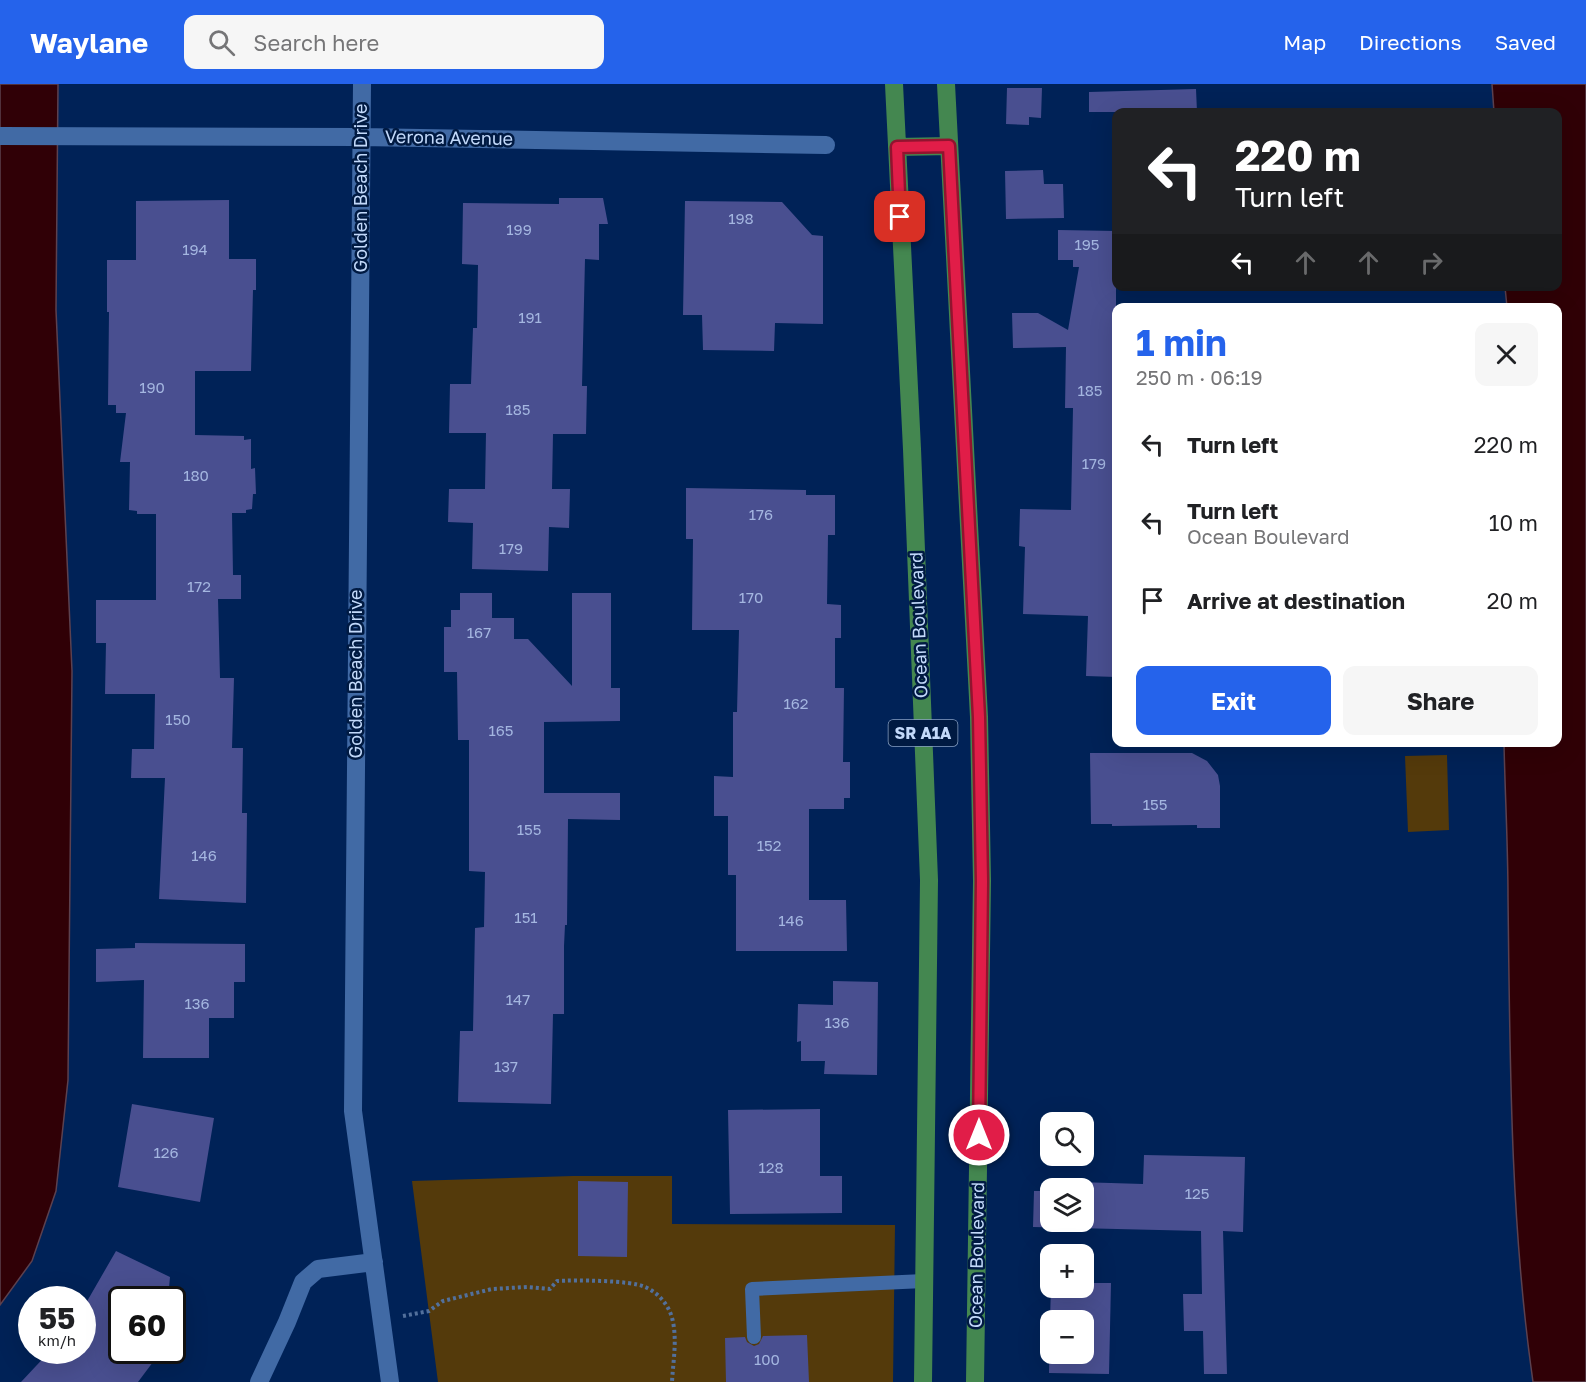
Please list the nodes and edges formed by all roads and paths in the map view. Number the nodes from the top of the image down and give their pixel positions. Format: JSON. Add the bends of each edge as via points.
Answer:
{"nodes":[{"id":1,"x":362,"y":84,"type":"edge"},
{"id":2,"x":894,"y":84,"type":"edge"},
{"id":3,"x":946,"y":84,"type":"edge"},
{"id":4,"x":0,"y":136,"type":"edge"},
{"id":5,"x":361,"y":137,"type":"junction"},
{"id":6,"x":826,"y":145,"type":"dead end"},
{"id":7,"x":949,"y":146,"type":"junction"},
{"id":8,"x":897,"y":147,"type":"junction"},
{"id":9,"x":374,"y":1262,"type":"junction"},
{"id":10,"x":924,"y":1281,"type":"junction"},
{"id":11,"x":381,"y":1319,"type":"junction"},
{"id":12,"x":754,"y":1337,"type":"dead end"},
{"id":13,"x":259,"y":1382,"type":"edge"},
{"id":14,"x":390,"y":1382,"type":"edge"},
{"id":15,"x":672,"y":1382,"type":"edge"},
{"id":16,"x":923,"y":1382,"type":"edge"},
{"id":17,"x":975,"y":1382,"type":"edge"}],
"edges":[{"from":1,"to":5,"type":"street","name":"Golden Beach Drive"},
{"from":2,"to":8,"type":"main road","name":"Ocean Boulevard","number":"SR A1A"},
{"from":3,"to":7,"type":"main road","name":"Ocean Boulevard","number":"SR A1A"},
{"from":4,"to":5,"type":"street","name":"Verona Avenue"},
{"from":5,"to":6,"type":"street","name":"Verona Avenue"},
{"from":5,"to":9,"type":"street","name":"Golden Beach Drive","via":[[353,1111]]},
{"from":7,"to":8,"type":"main road"},
{"from":7,"to":17,"type":"main road","name":"Ocean Boulevard","number":"SR A1A","via":[[979,717],[982,881]]},
{"from":8,"to":10,"type":"main road","name":"Ocean Boulevard","number":"SR A1A","via":[[929,880]]},
{"from":9,"to":11,"type":"street","name":"Golden Beach Drive"},
{"from":9,"to":13,"type":"street","via":[[318,1269],[303,1282]]},
{"from":10,"to":12,"type":"lane","via":[[752,1289]]},
{"from":10,"to":16,"type":"main road","name":"Ocean Boulevard","number":"SR A1A"},
{"from":11,"to":14,"type":"street","name":"Golden Beach Drive"},
{"from":11,"to":15,"type":"path","via":[[429,1311],[443,1301],[492,1289],[549,1289],[557,1281],[575,1280],[644,1286],[663,1298],[673,1320]]}]}
